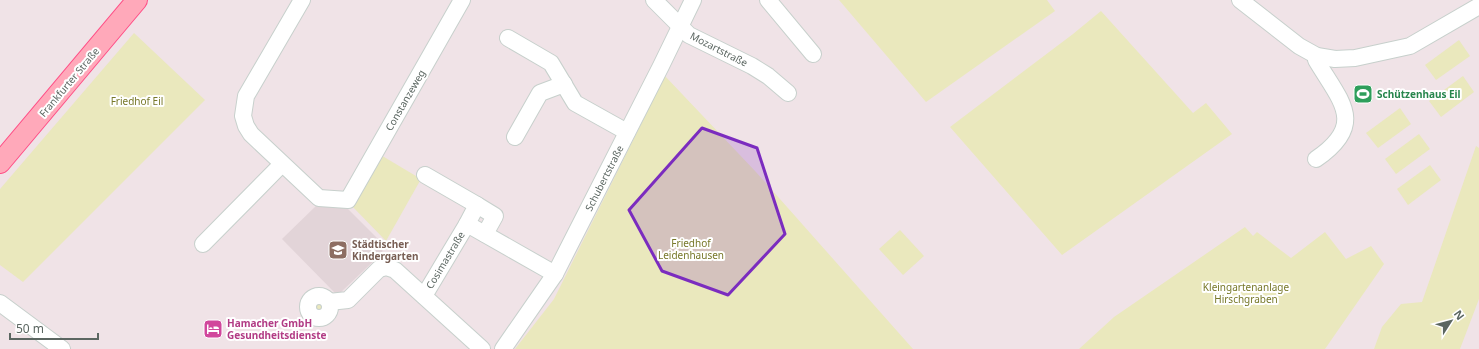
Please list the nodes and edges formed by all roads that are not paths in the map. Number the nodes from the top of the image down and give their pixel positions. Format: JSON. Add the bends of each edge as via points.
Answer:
{"nodes":[{"id":1,"x":137,"y":0,"type":"edge"},
{"id":2,"x":302,"y":0,"type":"edge"},
{"id":3,"x":462,"y":0,"type":"edge"},
{"id":4,"x":654,"y":0,"type":"edge"},
{"id":5,"x":693,"y":0,"type":"edge"},
{"id":6,"x":768,"y":0,"type":"edge"},
{"id":7,"x":1240,"y":0,"type":"edge"},
{"id":8,"x":1479,"y":6,"type":"edge"},
{"id":9,"x":680,"y":27,"type":"junction"},
{"id":10,"x":508,"y":38,"type":"dead end"},
{"id":11,"x":813,"y":54,"type":"dead end"},
{"id":12,"x":1317,"y":56,"type":"junction"},
{"id":13,"x":564,"y":84,"type":"junction"},
{"id":14,"x":788,"y":93,"type":"dead end"},
{"id":15,"x":627,"y":132,"type":"junction"},
{"id":16,"x":515,"y":136,"type":"dead end"},
{"id":17,"x":1316,"y":159,"type":"dead end"},
{"id":18,"x":0,"y":163,"type":"edge"},
{"id":19,"x":282,"y":164,"type":"junction"},
{"id":20,"x":425,"y":176,"type":"dead end"},
{"id":21,"x":477,"y":205,"type":"junction"},
{"id":22,"x":467,"y":224,"type":"junction"},
{"id":23,"x":485,"y":234,"type":"junction"},
{"id":24,"x":203,"y":244,"type":"dead end"},
{"id":25,"x":555,"y":274,"type":"junction"},
{"id":26,"x":424,"y":296,"type":"junction"},
{"id":27,"x":330,"y":302,"type":"dead end"},
{"id":28,"x":1,"y":306,"type":"edge"},
{"id":29,"x":62,"y":349,"type":"edge"},
{"id":30,"x":482,"y":349,"type":"edge"},
{"id":31,"x":503,"y":349,"type":"edge"}],
"edges":[{"from":1,"to":18,"type":"main road","name":"Frankfurter Straße"},
{"from":2,"to":19,"type":"street","via":[[246,96],[243,116],[251,134]]},
{"from":3,"to":19,"type":"street","name":"Constanzeweg","via":[[348,200],[319,198]]},
{"from":4,"to":9,"type":"street","name":"Mozartstraße"},
{"from":5,"to":9,"type":"street","name":"Schubertstraße"},
{"from":6,"to":11,"type":"street"},
{"from":7,"to":12,"type":"street","via":[[1299,46]]},
{"from":8,"to":12,"type":"street","via":[[1410,46],[1355,58],[1335,59]]},
{"from":9,"to":14,"type":"street","name":"Mozartstraße","via":[[689,35],[752,66]]},
{"from":9,"to":15,"type":"street","name":"Schubertstraße"},
{"from":10,"to":13,"type":"street","via":[[551,62]]},
{"from":12,"to":17,"type":"street","via":[[1316,60],[1340,101],[1346,124],[1342,136],[1336,143]]},
{"from":13,"to":15,"type":"street","via":[[575,103]]},
{"from":13,"to":16,"type":"street","via":[[540,93]]},
{"from":15,"to":25,"type":"street","name":"Schubertstraße"},
{"from":19,"to":24,"type":"street"},
{"from":20,"to":21,"type":"street"},
{"from":21,"to":22,"type":"street","name":"Cosimastraße"},
{"from":21,"to":23,"type":"street","via":[[495,216]]},
{"from":22,"to":23,"type":"street","name":"Cosimastraße"},
{"from":22,"to":26,"type":"street","name":"Cosimastraße"},
{"from":23,"to":25,"type":"street","name":"Cosimastraße"},
{"from":25,"to":31,"type":"street","name":"Schubertstraße"},
{"from":26,"to":27,"type":"street","via":[[395,270],[386,267],[379,270],[348,300]]},
{"from":26,"to":30,"type":"street"},
{"from":28,"to":29,"type":"street"}]}
